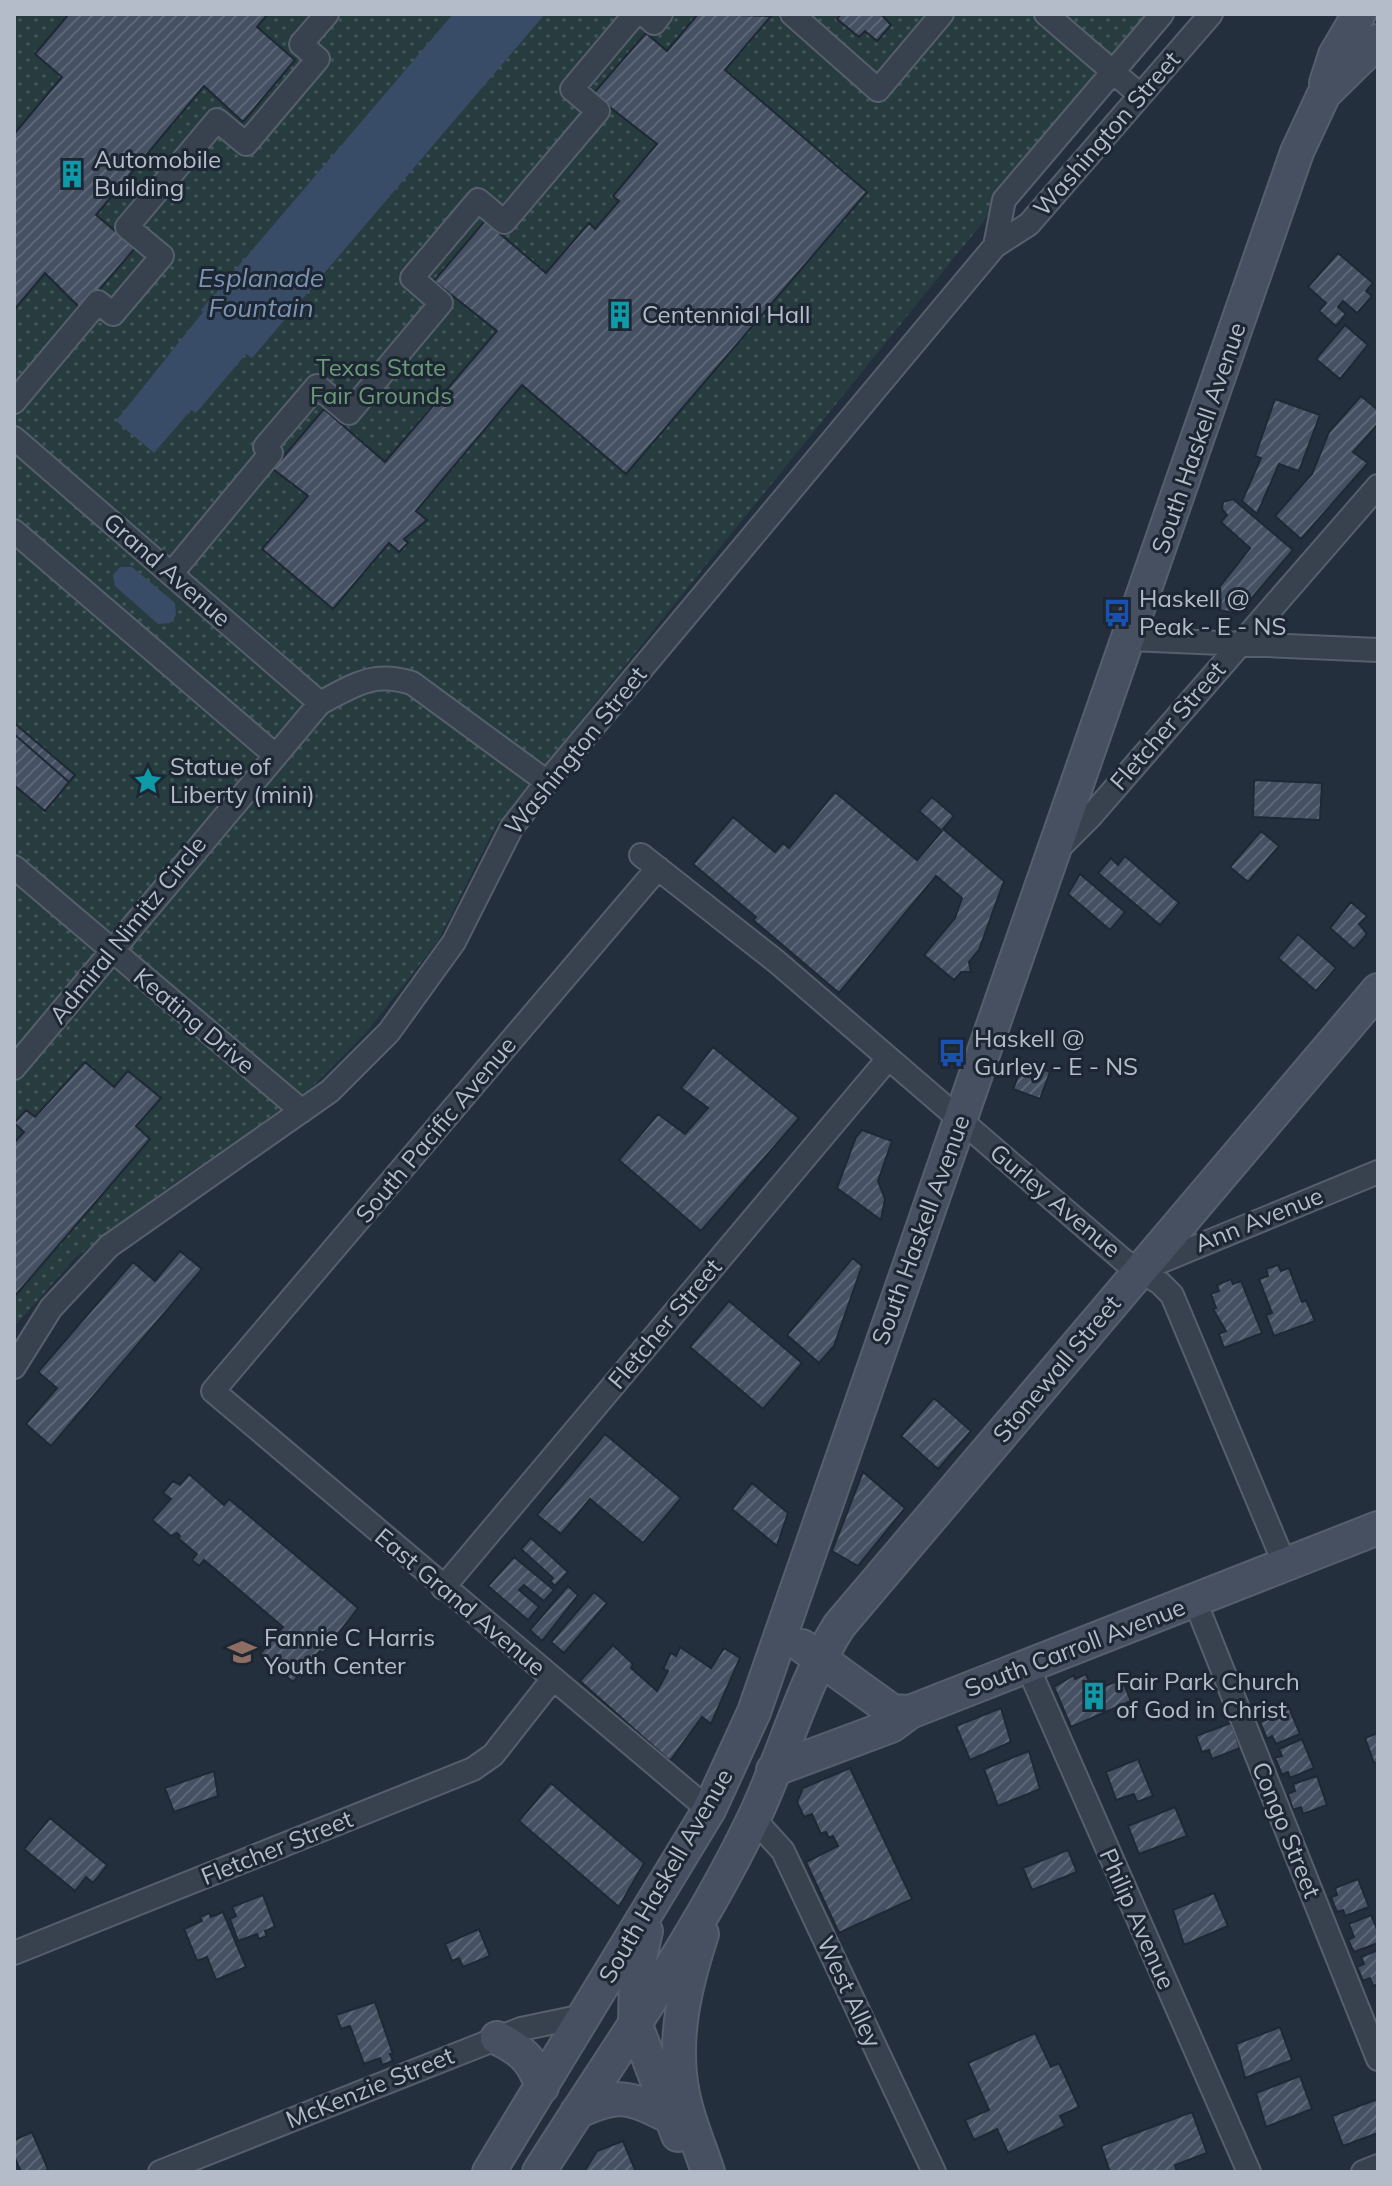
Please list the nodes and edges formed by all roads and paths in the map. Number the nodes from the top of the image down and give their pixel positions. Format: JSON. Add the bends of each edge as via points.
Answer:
{"nodes":[{"id":1,"x":327,"y":14,"type":"edge"},
{"id":2,"x":635,"y":14,"type":"edge"},
{"id":3,"x":644,"y":14,"type":"edge"},
{"id":4,"x":661,"y":14,"type":"edge"},
{"id":5,"x":792,"y":14,"type":"edge"},
{"id":6,"x":942,"y":14,"type":"edge"},
{"id":7,"x":1046,"y":14,"type":"edge"},
{"id":8,"x":1162,"y":14,"type":"edge"},
{"id":9,"x":1211,"y":14,"type":"edge"},
{"id":10,"x":1359,"y":14,"type":"edge"},
{"id":11,"x":1378,"y":41,"type":"edge"},
{"id":12,"x":1114,"y":72,"type":"junction"},
{"id":13,"x":1324,"y":94,"type":"junction"},
{"id":14,"x":1140,"y":95,"type":"junction"},
{"id":15,"x":995,"y":246,"type":"junction"},
{"id":16,"x":14,"y":402,"type":"edge"},
{"id":17,"x":14,"y":438,"type":"edge"},
{"id":18,"x":1378,"y":486,"type":"edge"},
{"id":19,"x":14,"y":531,"type":"edge"},
{"id":20,"x":171,"y":574,"type":"junction"},
{"id":21,"x":1130,"y":639,"type":"junction"},
{"id":22,"x":1239,"y":643,"type":"junction"},
{"id":23,"x":1378,"y":650,"type":"edge"},
{"id":24,"x":320,"y":703,"type":"junction"},
{"id":25,"x":275,"y":755,"type":"junction"},
{"id":26,"x":547,"y":782,"type":"junction"},
{"id":27,"x":1052,"y":855,"type":"junction"},
{"id":28,"x":650,"y":862,"type":"joint"},
{"id":29,"x":14,"y":867,"type":"edge"},
{"id":30,"x":113,"y":952,"type":"junction"},
{"id":31,"x":1378,"y":990,"type":"edge"},
{"id":32,"x":887,"y":1060,"type":"junction"},
{"id":33,"x":14,"y":1068,"type":"edge"},
{"id":34,"x":302,"y":1111,"type":"junction"},
{"id":35,"x":960,"y":1121,"type":"junction"},
{"id":36,"x":1378,"y":1172,"type":"edge"},
{"id":37,"x":1140,"y":1270,"type":"junction"},
{"id":38,"x":14,"y":1367,"type":"edge"},
{"id":39,"x":213,"y":1391,"type":"joint"},
{"id":40,"x":1378,"y":1528,"type":"edge"},
{"id":41,"x":1285,"y":1565,"type":"junction"},
{"id":42,"x":443,"y":1588,"type":"junction"},
{"id":43,"x":1195,"y":1601,"type":"junction"},
{"id":44,"x":781,"y":1633,"type":"junction"},
{"id":45,"x":819,"y":1657,"type":"junction"},
{"id":46,"x":1027,"y":1665,"type":"junction"},
{"id":47,"x":552,"y":1680,"type":"junction"},
{"id":48,"x":910,"y":1712,"type":"junction"},
{"id":49,"x":773,"y":1770,"type":"junction"},
{"id":50,"x":709,"y":1810,"type":"junction"},
{"id":51,"x":754,"y":1819,"type":"junction"},
{"id":52,"x":720,"y":1881,"type":"junction"},
{"id":53,"x":651,"y":1909,"type":"junction"},
{"id":54,"x":14,"y":1953,"type":"edge"},
{"id":55,"x":583,"y":2016,"type":"junction"},
{"id":56,"x":635,"y":2023,"type":"junction"},
{"id":57,"x":497,"y":2038,"type":"junction"},
{"id":58,"x":679,"y":2049,"type":"junction"},
{"id":59,"x":1378,"y":2059,"type":"edge"},
{"id":60,"x":542,"y":2087,"type":"junction"},
{"id":61,"x":577,"y":2112,"type":"junction"},
{"id":62,"x":668,"y":2116,"type":"junction"},
{"id":63,"x":1378,"y":2166,"type":"edge"},
{"id":64,"x":160,"y":2172,"type":"edge"},
{"id":65,"x":489,"y":2172,"type":"edge"},
{"id":66,"x":539,"y":2172,"type":"edge"},
{"id":67,"x":698,"y":2172,"type":"edge"},
{"id":68,"x":708,"y":2172,"type":"edge"},
{"id":69,"x":934,"y":2172,"type":"edge"},
{"id":70,"x":1249,"y":2172,"type":"edge"},
{"id":71,"x":1363,"y":2172,"type":"edge"}],
"edges":[{"from":1,"to":16,"type":"street","via":[[301,44],[318,59],[246,144],[217,120],[127,227],[162,256],[113,314],[98,302]]},
{"from":2,"to":20,"type":"street","via":[[572,89],[598,111],[504,222],[478,200],[412,278],[441,303],[432,314],[349,413],[317,386],[265,447],[271,453]]},
{"from":3,"to":4,"type":"street","via":[[654,23]]},
{"from":5,"to":6,"type":"street","via":[[878,90]]},
{"from":7,"to":12,"type":"street"},
{"from":8,"to":12,"type":"street","name":"Washington Street"},
{"from":9,"to":14,"type":"street","name":"Washington Street"},
{"from":10,"to":13,"type":"main road","via":[[1335,55]]},
{"from":11,"to":13,"type":"main road","name":"South Haskell Avenue"},
{"from":12,"to":14,"type":"street"},
{"from":12,"to":15,"type":"street","name":"Washington Street","via":[[1004,200]]},
{"from":13,"to":21,"type":"main road","name":"South Haskell Avenue","via":[[1297,152]]},
{"from":14,"to":15,"type":"street","name":"Washington Street","via":[[1029,224]]},
{"from":15,"to":26,"type":"street","name":"Washington Street"},
{"from":17,"to":20,"type":"street","name":"Grand Avenue"},
{"from":18,"to":22,"type":"street","name":"Fletcher Street"},
{"from":19,"to":25,"type":"street"},
{"from":20,"to":24,"type":"street","name":"Grand Avenue"},
{"from":21,"to":22,"type":"street"},
{"from":21,"to":27,"type":"main road","name":"South Haskell Avenue"},
{"from":22,"to":23,"type":"street"},
{"from":22,"to":27,"type":"street","name":"Fletcher Street"},
{"from":24,"to":25,"type":"street","name":"Admiral Nimitz Circle"},
{"from":24,"to":26,"type":"street","name":"Admiral Nimitz Circle","via":[[370,678],[390,676],[412,683]]},
{"from":25,"to":30,"type":"street","name":"Admiral Nimitz Circle"},
{"from":26,"to":34,"type":"street","name":"Washington Street","via":[[512,827],[454,942],[422,991],[362,1061]]},
{"from":27,"to":35,"type":"main road","name":"South Haskell Avenue"},
{"from":28,"to":32,"type":"street","name":"Gurley Avenue","via":[[777,962]]},
{"from":28,"to":39,"type":"street","name":"South Pacific Avenue"},
{"from":29,"to":30,"type":"street","name":"Keating Drive"},
{"from":30,"to":33,"type":"street","name":"Admiral Nimitz Circle"},
{"from":30,"to":34,"type":"street","name":"Keating Drive"},
{"from":31,"to":37,"type":"main road","name":"Stonewall Street"},
{"from":32,"to":35,"type":"street","name":"Gurley Avenue"},
{"from":32,"to":42,"type":"street","name":"Fletcher Street"},
{"from":34,"to":38,"type":"street","name":"Washington Street","via":[[109,1246],[51,1308]]},
{"from":35,"to":37,"type":"street","name":"Gurley Avenue"},
{"from":35,"to":44,"type":"main road","name":"South Haskell Avenue"},
{"from":36,"to":37,"type":"street","name":"Ann Avenue"},
{"from":37,"to":41,"type":"street","name":"Gurley Avenue","via":[[1172,1295]]},
{"from":37,"to":45,"type":"main road","name":"Stonewall Street","via":[[839,1626]]},
{"from":39,"to":42,"type":"street","name":"East Grand Avenue"},
{"from":40,"to":41,"type":"main road","name":"South Carroll Avenue"},
{"from":41,"to":43,"type":"main road","name":"South Carroll Avenue"},
{"from":42,"to":47,"type":"street","name":"East Grand Avenue"},
{"from":43,"to":46,"type":"main road","name":"South Carroll Avenue"},
{"from":43,"to":59,"type":"street","name":"Congo Street"},
{"from":44,"to":45,"type":"main road"},
{"from":44,"to":50,"type":"main road","name":"South Haskell Avenue","via":[[754,1712]]},
{"from":45,"to":48,"type":"main road","via":[[892,1711]]},
{"from":45,"to":49,"type":"main road","name":"Stonewall Street"},
{"from":46,"to":48,"type":"main road","name":"South Carroll Avenue"},
{"from":46,"to":70,"type":"street","name":"Philip Avenue"},
{"from":47,"to":50,"type":"street","name":"East Grand Avenue"},
{"from":47,"to":54,"type":"street","name":"Fletcher Street","via":[[493,1755],[473,1769]]},
{"from":48,"to":49,"type":"main road","name":"South Carroll Avenue","via":[[891,1726]]},
{"from":49,"to":51,"type":"main road","name":"South Haskell Avenue"},
{"from":50,"to":53,"type":"main road","name":"South Haskell Avenue"},
{"from":51,"to":52,"type":"main road","name":"South Haskell Avenue"},
{"from":51,"to":69,"type":"street","name":"West Alley","via":[[783,1851]]},
{"from":52,"to":56,"type":"main road","name":"South Haskell Avenue"},
{"from":52,"to":58,"type":"main road","via":[[681,2007]]},
{"from":53,"to":55,"type":"main road","name":"South Haskell Avenue"},
{"from":53,"to":56,"type":"main road","via":[[636,1975]]},
{"from":55,"to":56,"type":"main road"},
{"from":55,"to":57,"type":"street","name":"McKenzie Street"},
{"from":55,"to":60,"type":"main road","name":"South Haskell Avenue"},
{"from":56,"to":58,"type":"main road","via":[[664,2034]]},
{"from":56,"to":61,"type":"main road","name":"South Haskell Avenue"},
{"from":56,"to":62,"type":"main road"},
{"from":57,"to":60,"type":"main road","via":[[521,2050],[535,2066]]},
{"from":57,"to":64,"type":"street","name":"McKenzie Street"},
{"from":58,"to":68,"type":"main road","via":[[683,2095]]},
{"from":60,"to":65,"type":"main road","name":"South Haskell Avenue"},
{"from":61,"to":62,"type":"main road","via":[[607,2098],[626,2097]]},
{"from":61,"to":66,"type":"main road","name":"South Haskell Avenue"},
{"from":62,"to":67,"type":"main road"},
{"from":63,"to":71,"type":"street"}]}
